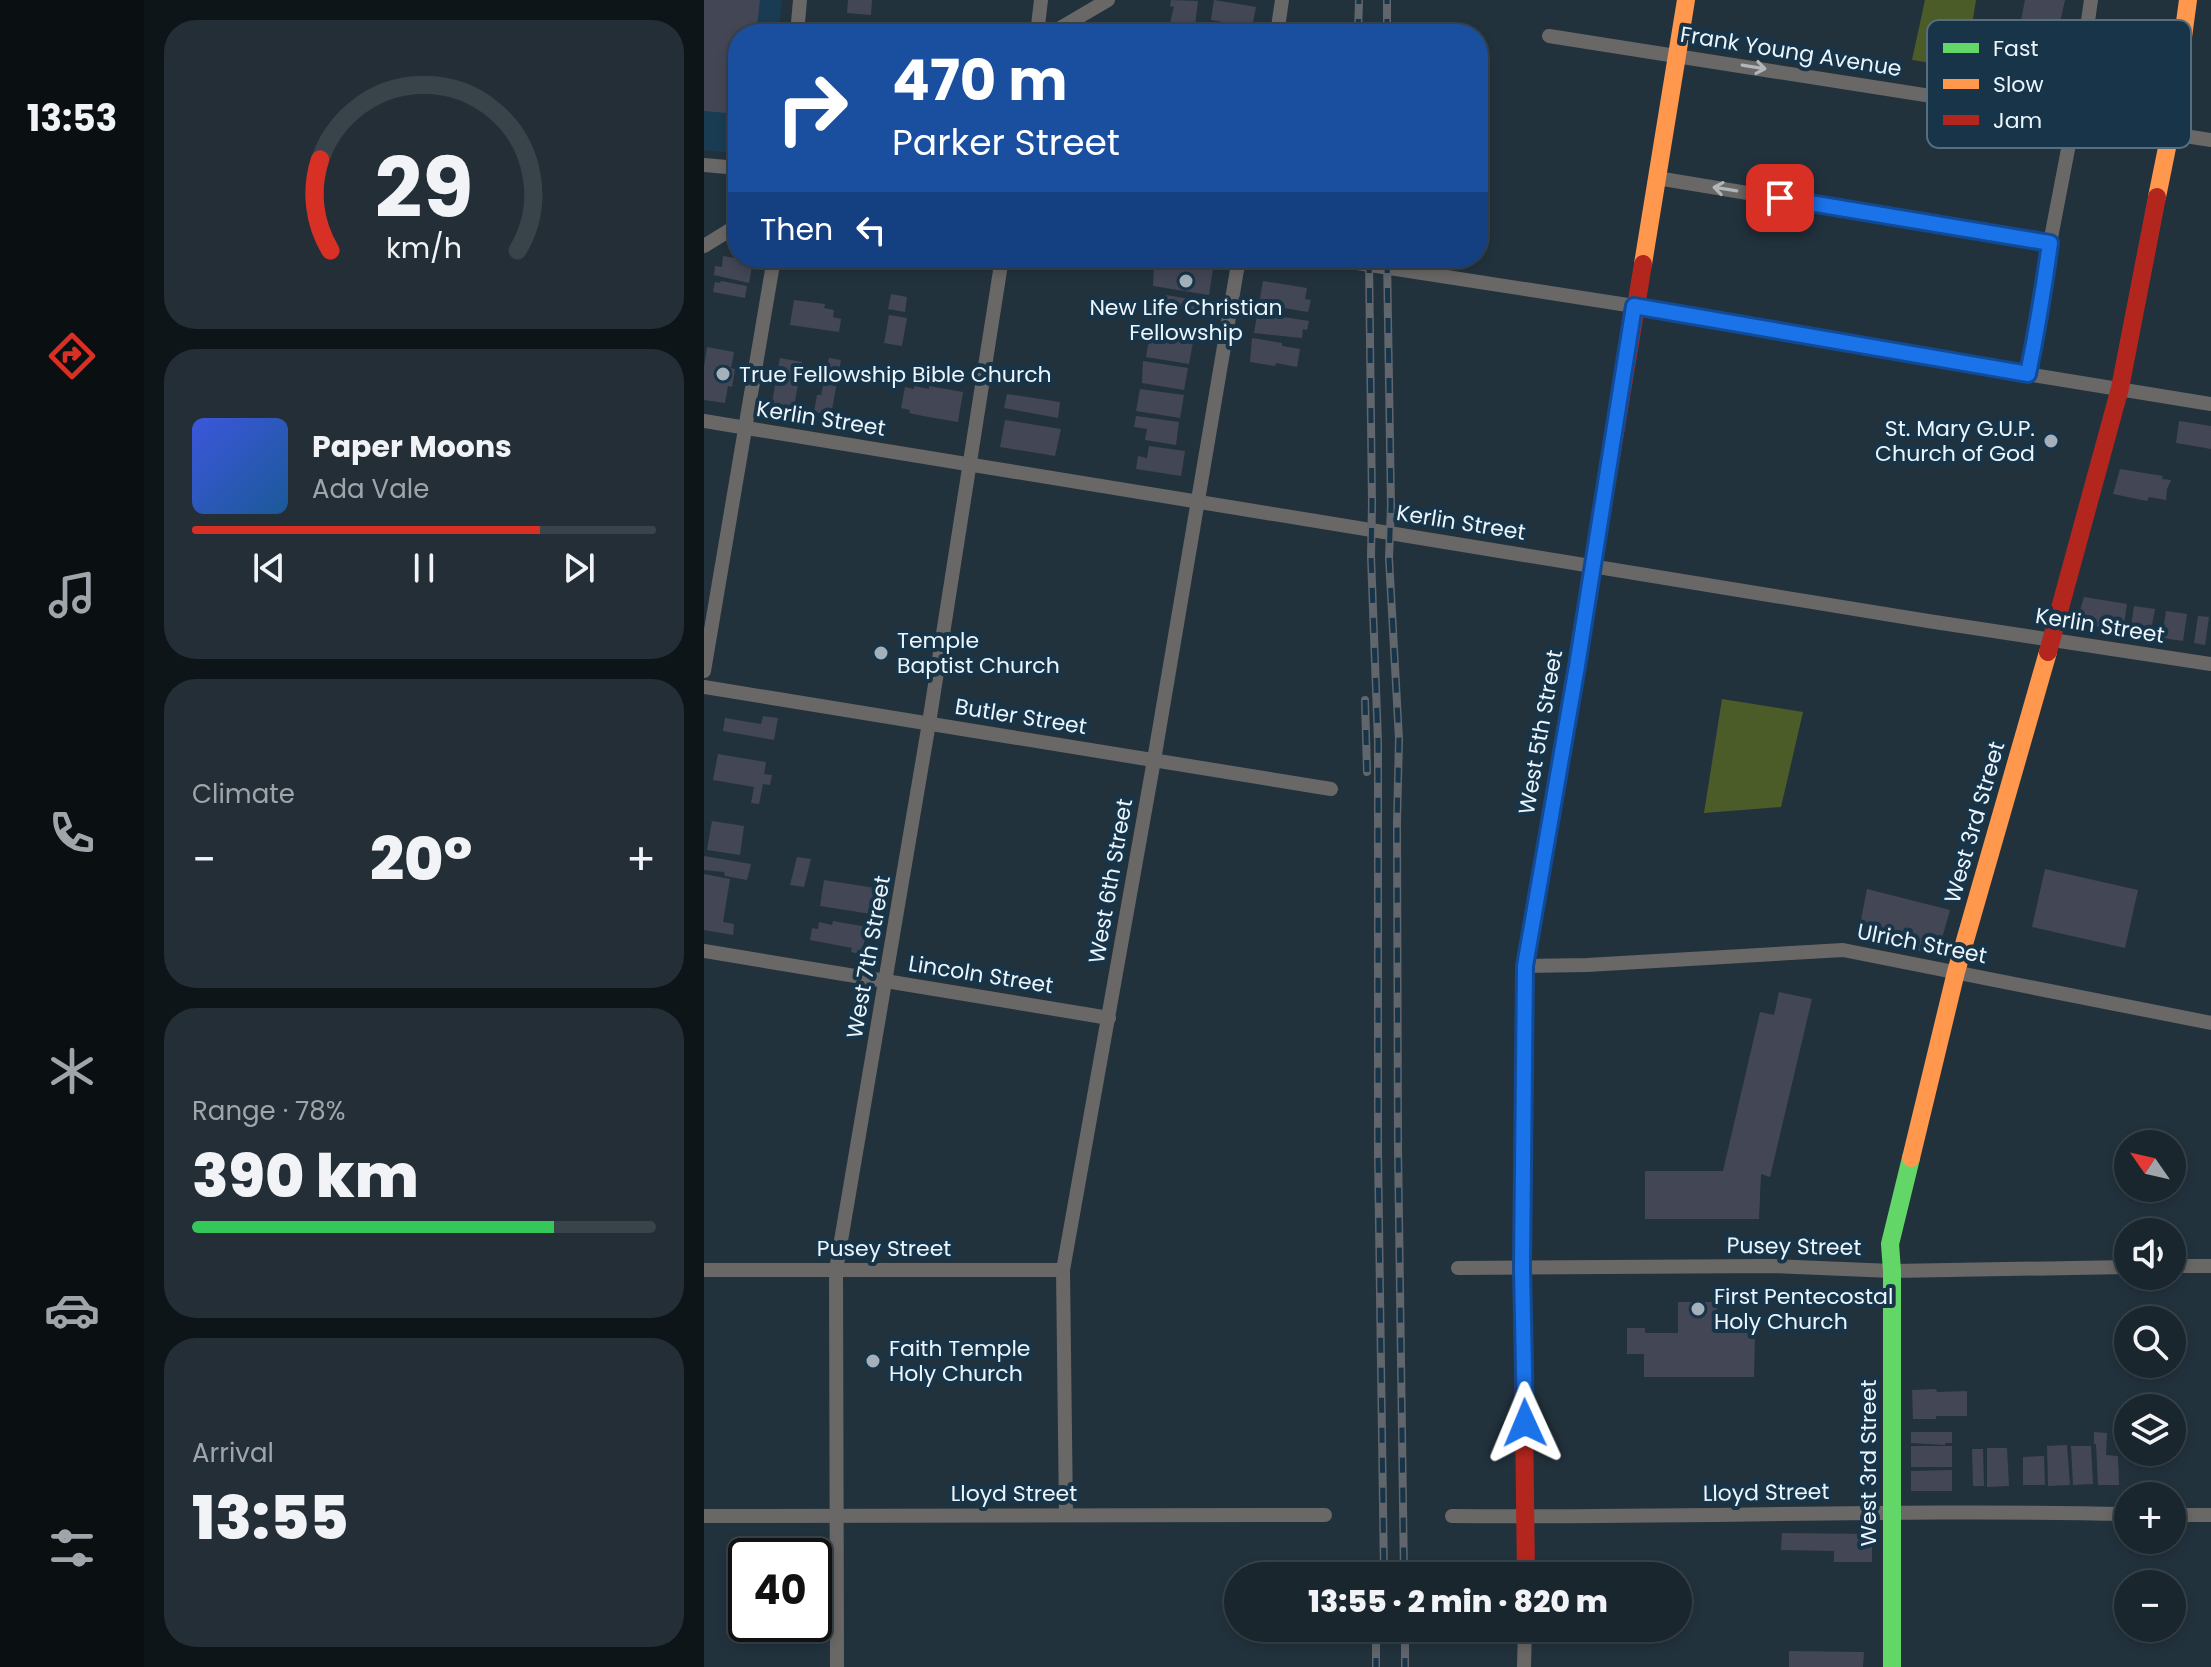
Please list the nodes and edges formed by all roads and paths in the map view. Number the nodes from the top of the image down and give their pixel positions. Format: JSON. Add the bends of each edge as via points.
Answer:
{"nodes":[{"id":1,"x":800,"y":0,"type":"edge"},
{"id":2,"x":1041,"y":0,"type":"edge"},
{"id":3,"x":1108,"y":0,"type":"edge"},
{"id":4,"x":1282,"y":0,"type":"edge"},
{"id":5,"x":1686,"y":0,"type":"edge"},
{"id":6,"x":2091,"y":0,"type":"edge"},
{"id":7,"x":2188,"y":0,"type":"edge"},
{"id":8,"x":2088,"y":20,"type":"edge"},
{"id":9,"x":2185,"y":20,"type":"edge"},
{"id":10,"x":798,"y":24,"type":"edge"},
{"id":11,"x":1038,"y":24,"type":"edge"},
{"id":12,"x":1067,"y":24,"type":"edge"},
{"id":13,"x":1278,"y":24,"type":"edge"},
{"id":14,"x":1549,"y":36,"type":"dead end"},
{"id":15,"x":1676,"y":55,"type":"junction"},
{"id":16,"x":1927,"y":95,"type":"edge"},
{"id":17,"x":2191,"y":137,"type":"edge"},
{"id":18,"x":2211,"y":140,"type":"edge"},
{"id":19,"x":2068,"y":148,"type":"edge"},
{"id":20,"x":2167,"y":148,"type":"edge"},
{"id":21,"x":704,"y":165,"type":"edge"},
{"id":22,"x":728,"y":167,"type":"edge"},
{"id":23,"x":1657,"y":178,"type":"junction"},
{"id":24,"x":728,"y":231,"type":"edge"},
{"id":25,"x":2050,"y":243,"type":"junction"},
{"id":26,"x":704,"y":246,"type":"edge"},
{"id":27,"x":772,"y":268,"type":"edge"},
{"id":28,"x":1000,"y":268,"type":"edge"},
{"id":29,"x":1237,"y":268,"type":"edge"},
{"id":30,"x":1389,"y":268,"type":"edge"},
{"id":31,"x":1634,"y":306,"type":"junction"},
{"id":32,"x":2028,"y":374,"type":"junction"},
{"id":33,"x":2120,"y":388,"type":"junction"},
{"id":34,"x":2211,"y":404,"type":"edge"},
{"id":35,"x":704,"y":421,"type":"edge"},
{"id":36,"x":745,"y":428,"type":"junction"},
{"id":37,"x":969,"y":464,"type":"junction"},
{"id":38,"x":1197,"y":501,"type":"junction"},
{"id":39,"x":1592,"y":566,"type":"junction"},
{"id":40,"x":2050,"y":640,"type":"junction"},
{"id":41,"x":2211,"y":664,"type":"edge"},
{"id":42,"x":704,"y":671,"type":"edge"},
{"id":43,"x":704,"y":687,"type":"edge"},
{"id":44,"x":929,"y":723,"type":"junction"},
{"id":45,"x":1154,"y":760,"type":"junction"},
{"id":46,"x":1331,"y":789,"type":"dead end"},
{"id":47,"x":704,"y":951,"type":"edge"},
{"id":48,"x":1525,"y":966,"type":"junction"},
{"id":49,"x":1956,"y":972,"type":"junction"},
{"id":50,"x":887,"y":981,"type":"junction"},
{"id":51,"x":1109,"y":1018,"type":"junction"},
{"id":52,"x":2211,"y":1023,"type":"edge"},
{"id":53,"x":2186,"y":1266,"type":"edge"},
{"id":54,"x":2211,"y":1266,"type":"edge"},
{"id":55,"x":1522,"y":1267,"type":"junction"},
{"id":56,"x":2114,"y":1267,"type":"edge"},
{"id":57,"x":1458,"y":1268,"type":"dead end"},
{"id":58,"x":704,"y":1270,"type":"edge"},
{"id":59,"x":836,"y":1270,"type":"junction"},
{"id":60,"x":1063,"y":1270,"type":"junction"},
{"id":61,"x":1892,"y":1271,"type":"junction"},
{"id":62,"x":1891,"y":1512,"type":"junction"},
{"id":63,"x":2114,"y":1514,"type":"edge"},
{"id":64,"x":1066,"y":1515,"type":"junction"},
{"id":65,"x":1325,"y":1515,"type":"dead end"},
{"id":66,"x":2186,"y":1515,"type":"edge"},
{"id":67,"x":2211,"y":1515,"type":"edge"},
{"id":68,"x":704,"y":1516,"type":"edge"},
{"id":69,"x":837,"y":1516,"type":"junction"},
{"id":70,"x":1452,"y":1516,"type":"dead end"},
{"id":71,"x":1526,"y":1517,"type":"junction"},
{"id":72,"x":1526,"y":1562,"type":"edge"},
{"id":73,"x":1525,"y":1642,"type":"edge"},
{"id":74,"x":837,"y":1667,"type":"edge"},
{"id":75,"x":1524,"y":1667,"type":"edge"},
{"id":76,"x":1892,"y":1667,"type":"edge"}],
"edges":[{"from":1,"to":10,"type":"street"},
{"from":2,"to":11,"type":"street"},
{"from":3,"to":12,"type":"street"},
{"from":4,"to":13,"type":"street"},
{"from":5,"to":15,"type":"street","name":"West 5th Street"},
{"from":6,"to":8,"type":"street"},
{"from":7,"to":9,"type":"street","name":"West 3rd Street"},
{"from":14,"to":15,"type":"street","name":"Frank Young Avenue"},
{"from":15,"to":16,"type":"street","name":"Frank Young Avenue","one_way":true},
{"from":15,"to":23,"type":"street","name":"West 5th Street"},
{"from":17,"to":18,"type":"street","name":"Frank Young Avenue"},
{"from":19,"to":25,"type":"street"},
{"from":20,"to":33,"type":"street","name":"West 3rd Street"},
{"from":21,"to":22,"type":"street"},
{"from":25,"to":23,"type":"street","one_way":true},
{"from":23,"to":31,"type":"street","name":"West 5th Street"},
{"from":24,"to":26,"type":"street"},
{"from":25,"to":32,"type":"street"},
{"from":27,"to":36,"type":"street"},
{"from":28,"to":37,"type":"street","name":"West 7th Street"},
{"from":29,"to":38,"type":"street","name":"West 6th Street"},
{"from":30,"to":31,"type":"street"},
{"from":31,"to":32,"type":"street"},
{"from":31,"to":39,"type":"street","name":"West 5th Street"},
{"from":32,"to":33,"type":"street"},
{"from":33,"to":34,"type":"street"},
{"from":33,"to":40,"type":"street","name":"West 3rd Street"},
{"from":35,"to":36,"type":"street","name":"Kerlin Street"},
{"from":36,"to":37,"type":"street","name":"Kerlin Street"},
{"from":36,"to":42,"type":"street"},
{"from":37,"to":38,"type":"street","name":"Kerlin Street"},
{"from":37,"to":44,"type":"street","name":"West 7th Street"},
{"from":38,"to":39,"type":"street","name":"Kerlin Street"},
{"from":38,"to":45,"type":"street","name":"West 6th Street"},
{"from":39,"to":40,"type":"street","name":"Kerlin Street"},
{"from":39,"to":48,"type":"street","name":"West 5th Street"},
{"from":40,"to":41,"type":"street","name":"Kerlin Street"},
{"from":40,"to":49,"type":"street","name":"West 3rd Street"},
{"from":43,"to":44,"type":"street","name":"Butler Street"},
{"from":44,"to":45,"type":"street","name":"Butler Street"},
{"from":44,"to":50,"type":"street","name":"West 7th Street"},
{"from":45,"to":46,"type":"street","name":"Butler Street"},
{"from":45,"to":51,"type":"street","name":"West 6th Street"},
{"from":47,"to":50,"type":"street","name":"Lincoln Street"},
{"from":48,"to":49,"type":"street","name":"Ulrich Street","via":[[1843,950]]},
{"from":48,"to":55,"type":"street","name":"West 5th Street"},
{"from":49,"to":52,"type":"street","name":"Ulrich Street"},
{"from":49,"to":61,"type":"street","name":"West 3rd Street","via":[[1890,1244]]},
{"from":50,"to":51,"type":"street","name":"Lincoln Street"},
{"from":50,"to":59,"type":"street","name":"West 7th Street"},
{"from":51,"to":60,"type":"street","name":"West 6th Street"},
{"from":53,"to":54,"type":"street"},
{"from":55,"to":57,"type":"street","name":"Pusey Street"},
{"from":55,"to":61,"type":"street","name":"Pusey Street"},
{"from":55,"to":71,"type":"street","name":"West 5th Street"},
{"from":56,"to":61,"type":"street","name":"Pusey Street"},
{"from":58,"to":59,"type":"street","name":"Pusey Street"},
{"from":59,"to":60,"type":"street","name":"Pusey Street"},
{"from":59,"to":69,"type":"street","name":"West 7th Street"},
{"from":60,"to":64,"type":"street","name":"West 6th Street"},
{"from":61,"to":62,"type":"street","name":"West 3rd Street"},
{"from":62,"to":63,"type":"street","name":"Lloyd Street"},
{"from":62,"to":71,"type":"street","name":"Lloyd Street"},
{"from":62,"to":76,"type":"street","name":"West 3rd Street"},
{"from":64,"to":65,"type":"street","name":"Lloyd Street"},
{"from":64,"to":69,"type":"street","name":"Lloyd Street"},
{"from":66,"to":67,"type":"street"},
{"from":68,"to":69,"type":"street","name":"Lloyd Street"},
{"from":69,"to":74,"type":"street","name":"West 7th Street"},
{"from":70,"to":71,"type":"street","name":"Lloyd Street"},
{"from":71,"to":72,"type":"street","name":"West 5th Street"},
{"from":73,"to":75,"type":"street"}]}
